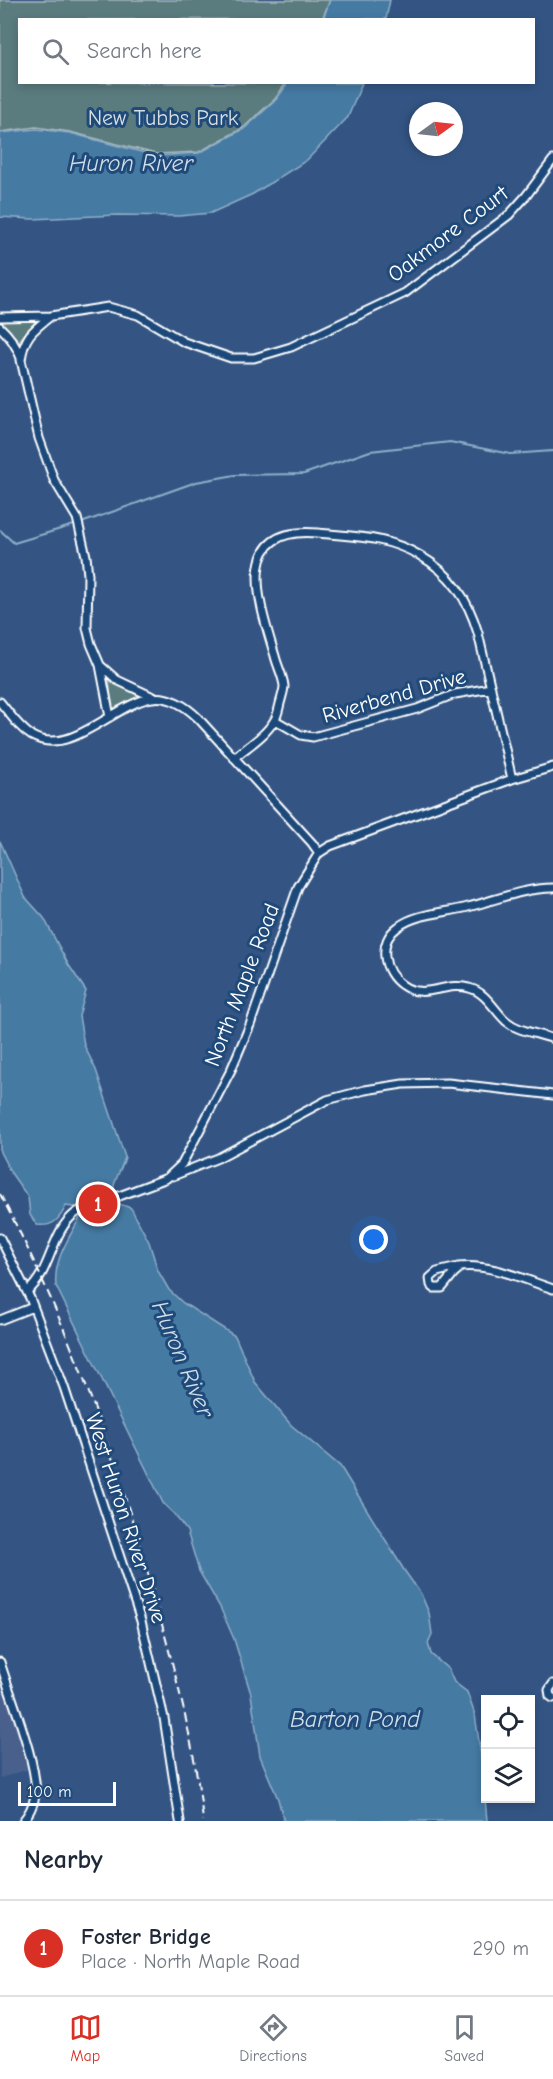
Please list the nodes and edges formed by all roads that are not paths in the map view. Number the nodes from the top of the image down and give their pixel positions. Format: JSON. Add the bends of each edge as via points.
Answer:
{"nodes":[{"id":1,"x":553,"y":160,"type":"edge"},
{"id":2,"x":51,"y":316,"type":"junction"},
{"id":3,"x":0,"y":317,"type":"edge"},
{"id":4,"x":0,"y":327,"type":"edge"},
{"id":5,"x":21,"y":360,"type":"junction"},
{"id":6,"x":100,"y":665,"type":"junction"},
{"id":7,"x":491,"y":688,"type":"junction"},
{"id":8,"x":153,"y":697,"type":"junction"},
{"id":9,"x":0,"y":702,"type":"edge"},
{"id":10,"x":110,"y":717,"type":"junction"},
{"id":11,"x":275,"y":720,"type":"junction"},
{"id":12,"x":234,"y":758,"type":"junction"},
{"id":13,"x":553,"y":767,"type":"edge"},
{"id":14,"x":512,"y":779,"type":"junction"},
{"id":15,"x":319,"y":853,"type":"junction"},
{"id":16,"x":553,"y":888,"type":"edge"},
{"id":17,"x":553,"y":1039,"type":"edge"},
{"id":18,"x":553,"y":1095,"type":"edge"},
{"id":19,"x":167,"y":1178,"type":"junction"},
{"id":20,"x":0,"y":1238,"type":"edge"},
{"id":21,"x":461,"y":1267,"type":"dead end"},
{"id":22,"x":553,"y":1289,"type":"edge"},
{"id":23,"x":27,"y":1292,"type":"junction"},
{"id":24,"x":33,"y":1307,"type":"junction"},
{"id":25,"x":0,"y":1320,"type":"edge"},
{"id":26,"x":0,"y":1662,"type":"edge"},
{"id":27,"x":553,"y":1684,"type":"edge"},
{"id":28,"x":553,"y":1698,"type":"edge"},
{"id":29,"x":22,"y":1821,"type":"edge"},
{"id":30,"x":180,"y":1821,"type":"edge"}],
"edges":[{"from":1,"to":2,"type":"street","name":"Oakmore Court","via":[[509,215],[405,293],[272,354],[231,358],[184,342],[157,324],[122,310],[95,308]]},
{"from":2,"to":3,"type":"street","name":"Oakmore Court"},
{"from":2,"to":5,"type":"street","via":[[27,337]]},
{"from":4,"to":5,"type":"street","via":[[17,348]]},
{"from":5,"to":6,"type":"street","via":[[39,438],[54,480],[77,518],[88,575],[87,628]]},
{"from":6,"to":8,"type":"street","via":[[117,680]]},
{"from":6,"to":10,"type":"street"},
{"from":7,"to":11,"type":"street","name":"Riverbend Drive","via":[[455,694],[417,709],[313,738]]},
{"from":7,"to":11,"type":"street","name":"Riverbend Drive","via":[[471,609],[447,576],[422,556],[368,537],[302,532],[280,535],[265,549],[258,563],[261,600],[284,687]]},
{"from":7,"to":14,"type":"street","name":"Riverbend Drive"},
{"from":8,"to":10,"type":"street"},
{"from":8,"to":12,"type":"street","via":[[174,701],[188,709]]},
{"from":9,"to":10,"type":"street","via":[[33,736],[48,741],[66,740]]},
{"from":11,"to":12,"type":"street"},
{"from":12,"to":15,"type":"street"},
{"from":13,"to":14,"type":"street"},
{"from":14,"to":15,"type":"street"},
{"from":15,"to":19,"type":"street","name":"North Maple Road","via":[[298,887],[231,1070],[182,1164]]},
{"from":16,"to":17,"type":"street","via":[[517,892],[415,918],[397,927],[390,936],[384,959],[388,972],[411,990],[422,993],[467,987],[479,992],[506,1021]]},
{"from":18,"to":19,"type":"street","via":[[448,1083],[365,1090],[327,1100],[219,1158]]},
{"from":19,"to":23,"type":"street","name":"North Maple Road","via":[[77,1212],[64,1224],[45,1268]]},
{"from":20,"to":23,"type":"street","name":"West Huron River Drive"},
{"from":21,"to":22,"type":"street","via":[[481,1266]]},
{"from":23,"to":24,"type":"street","name":"West Huron River Drive"},
{"from":24,"to":25,"type":"street"},
{"from":24,"to":30,"type":"street","name":"West Huron River Drive","via":[[141,1621],[164,1718]]},
{"from":26,"to":29,"type":"street","via":[[33,1772],[35,1796]]},
{"from":27,"to":28,"type":"street","via":[[549,1690]]}]}
